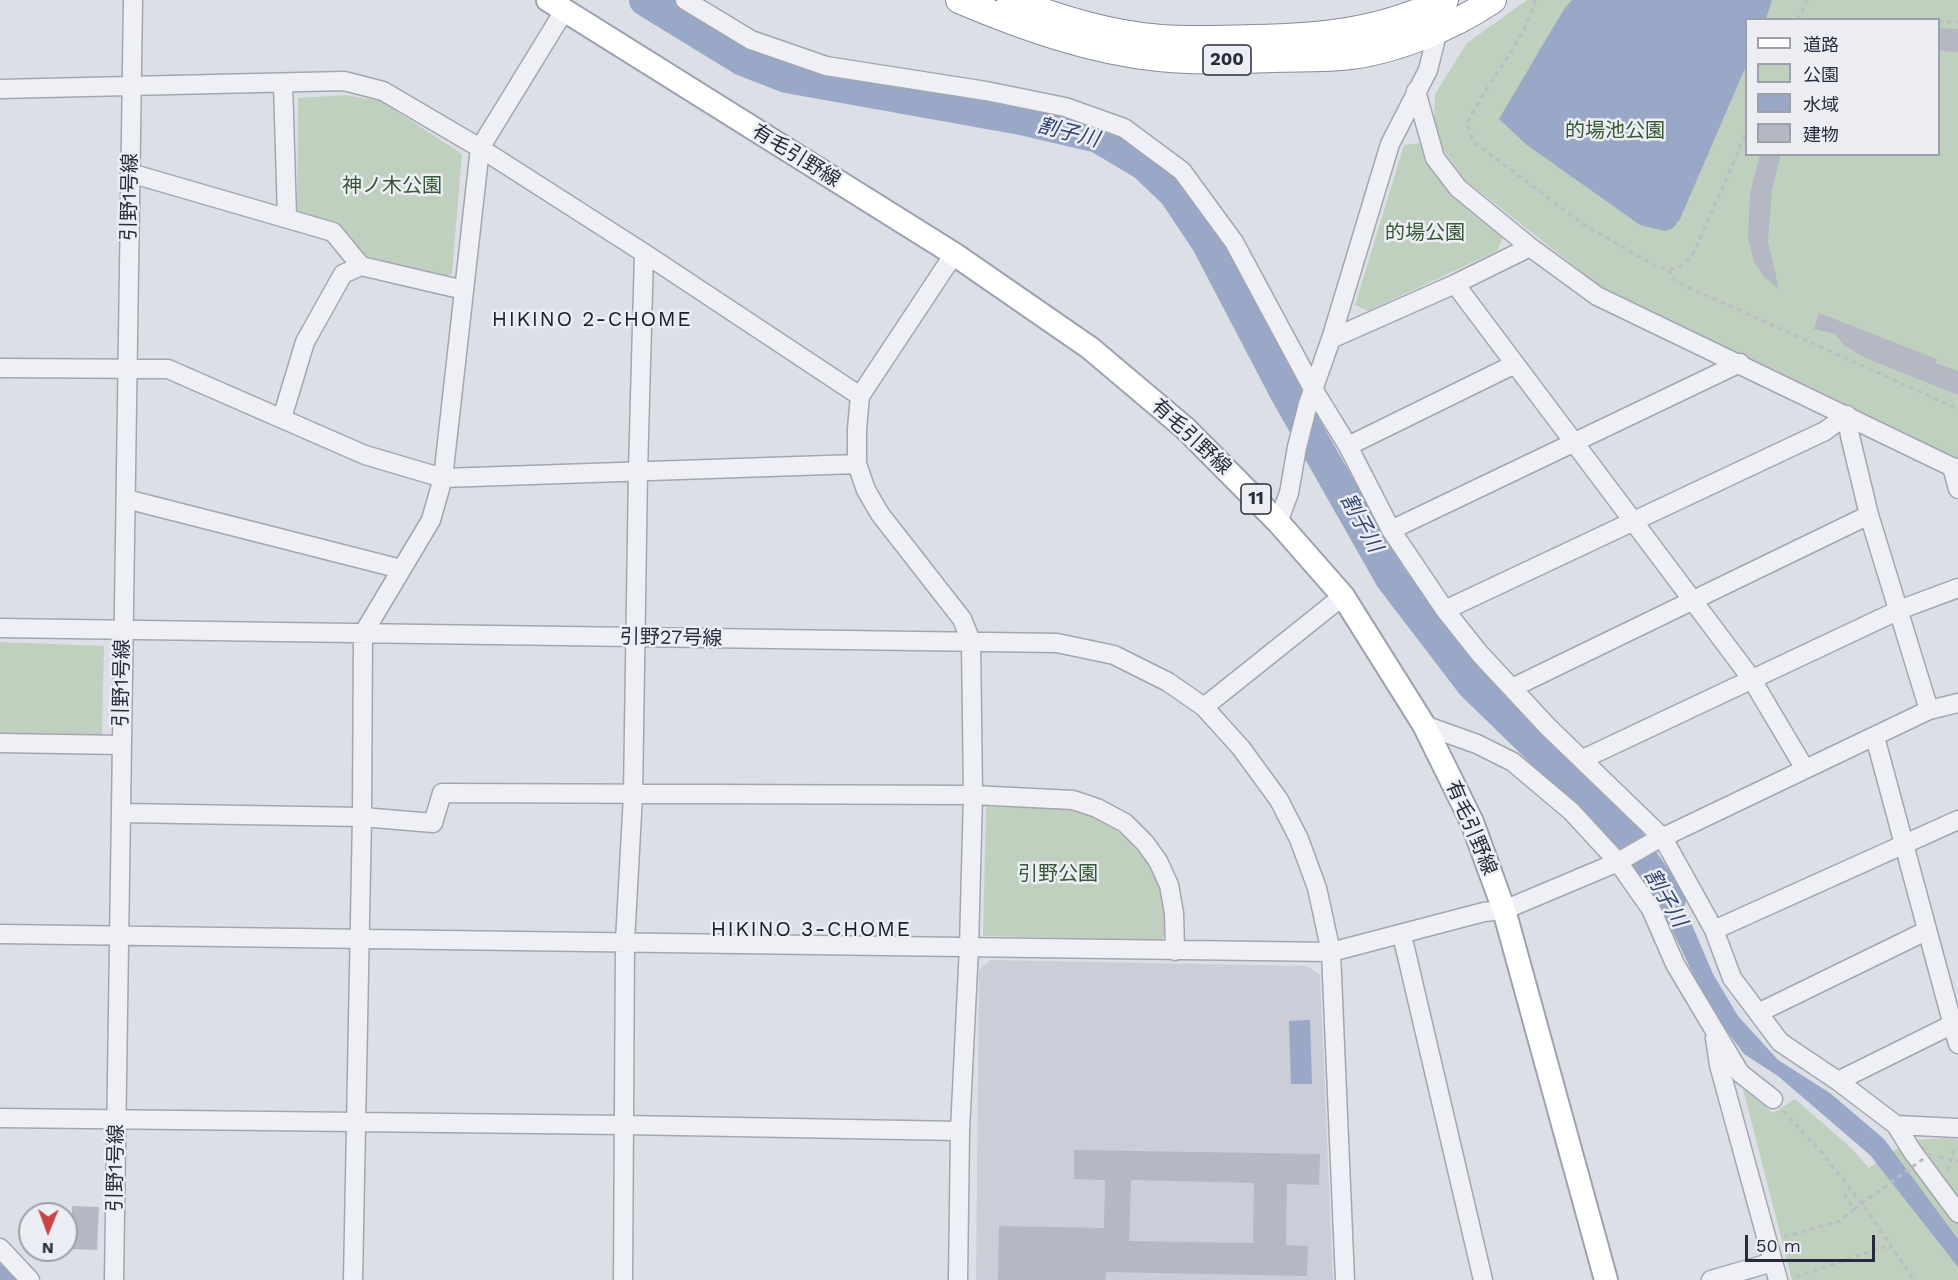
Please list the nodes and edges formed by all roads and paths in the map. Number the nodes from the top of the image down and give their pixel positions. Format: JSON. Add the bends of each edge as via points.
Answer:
{"nodes":[{"id":1,"x":133,"y":0,"type":"edge"},
{"id":2,"x":685,"y":0,"type":"edge"},
{"id":3,"x":959,"y":0,"type":"edge"},
{"id":4,"x":1493,"y":0,"type":"edge"},
{"id":5,"x":1535,"y":0,"type":"edge"},
{"id":6,"x":1807,"y":0,"type":"edge"},
{"id":7,"x":1023,"y":2,"type":"edge"},
{"id":8,"x":556,"y":5,"type":"edge"},
{"id":9,"x":1437,"y":13,"type":"edge"},
{"id":10,"x":1799,"y":18,"type":"edge"},
{"id":11,"x":1940,"y":22,"type":"edge"},
{"id":12,"x":1958,"y":22,"type":"edge"},
{"id":13,"x":284,"y":83,"type":"junction"},
{"id":14,"x":132,"y":85,"type":"junction"},
{"id":15,"x":0,"y":89,"type":"edge"},
{"id":16,"x":1416,"y":91,"type":"junction"},
{"id":17,"x":1745,"y":136,"type":"edge"},
{"id":18,"x":480,"y":148,"type":"junction"},
{"id":19,"x":130,"y":173,"type":"junction"},
{"id":20,"x":287,"y":217,"type":"junction"},
{"id":21,"x":1530,"y":247,"type":"junction"},
{"id":22,"x":644,"y":253,"type":"junction"},
{"id":23,"x":954,"y":254,"type":"junction"},
{"id":24,"x":361,"y":266,"type":"junction"},
{"id":25,"x":1668,"y":270,"type":"junction"},
{"id":26,"x":1455,"y":284,"type":"junction"},
{"id":27,"x":464,"y":290,"type":"junction"},
{"id":28,"x":1331,"y":339,"type":"junction"},
{"id":29,"x":1740,"y":363,"type":"junction"},
{"id":30,"x":1515,"y":364,"type":"junction"},
{"id":31,"x":0,"y":368,"type":"edge"},
{"id":32,"x":128,"y":370,"type":"junction"},
{"id":33,"x":860,"y":396,"type":"junction"},
{"id":34,"x":1311,"y":397,"type":"junction"},
{"id":35,"x":1958,"y":409,"type":"edge"},
{"id":36,"x":1847,"y":415,"type":"junction"},
{"id":37,"x":282,"y":418,"type":"junction"},
{"id":38,"x":1576,"y":443,"type":"junction"},
{"id":39,"x":1348,"y":446,"type":"junction"},
{"id":40,"x":857,"y":464,"type":"junction"},
{"id":41,"x":1955,"y":467,"type":"edge"},
{"id":42,"x":638,"y":471,"type":"junction"},
{"id":43,"x":443,"y":478,"type":"junction"},
{"id":44,"x":1958,"y":489,"type":"edge"},
{"id":45,"x":126,"y":499,"type":"junction"},
{"id":46,"x":1869,"y":515,"type":"junction"},
{"id":47,"x":1635,"y":521,"type":"junction"},
{"id":48,"x":1278,"y":522,"type":"junction"},
{"id":49,"x":1391,"y":530,"type":"junction"},
{"id":50,"x":401,"y":569,"type":"junction"},
{"id":51,"x":1958,"y":588,"type":"edge"},
{"id":52,"x":1344,"y":596,"type":"junction"},
{"id":53,"x":1694,"y":600,"type":"junction"},
{"id":54,"x":1445,"y":610,"type":"junction"},
{"id":55,"x":1899,"y":610,"type":"junction"},
{"id":56,"x":0,"y":628,"type":"edge"},
{"id":57,"x":123,"y":631,"type":"junction"},
{"id":58,"x":363,"y":634,"type":"junction"},
{"id":59,"x":636,"y":638,"type":"junction"},
{"id":60,"x":971,"y":641,"type":"junction"},
{"id":61,"x":1751,"y":678,"type":"junction"},
{"id":62,"x":1512,"y":688,"type":"junction"},
{"id":63,"x":1958,"y":703,"type":"edge"},
{"id":64,"x":1204,"y":707,"type":"junction"},
{"id":65,"x":1929,"y":710,"type":"junction"},
{"id":66,"x":1424,"y":725,"type":"junction"},
{"id":67,"x":1875,"y":738,"type":"junction"},
{"id":68,"x":0,"y":743,"type":"edge"},
{"id":69,"x":121,"y":745,"type":"junction"},
{"id":70,"x":1583,"y":759,"type":"junction"},
{"id":71,"x":1805,"y":769,"type":"junction"},
{"id":72,"x":633,"y":795,"type":"junction"},
{"id":73,"x":973,"y":795,"type":"junction"},
{"id":74,"x":123,"y":813,"type":"junction"},
{"id":75,"x":362,"y":817,"type":"junction"},
{"id":76,"x":1958,"y":820,"type":"edge"},
{"id":77,"x":1657,"y":840,"type":"junction"},
{"id":78,"x":1904,"y":844,"type":"junction"},
{"id":79,"x":1618,"y":862,"type":"junction"},
{"id":80,"x":1504,"y":910,"type":"junction"},
{"id":81,"x":1714,"y":930,"type":"junction"},
{"id":82,"x":1926,"y":931,"type":"junction"},
{"id":83,"x":0,"y":934,"type":"edge"},
{"id":84,"x":120,"y":935,"type":"junction"},
{"id":85,"x":1402,"y":935,"type":"junction"},
{"id":86,"x":359,"y":939,"type":"junction"},
{"id":87,"x":626,"y":942,"type":"junction"},
{"id":88,"x":969,"y":947,"type":"junction"},
{"id":89,"x":1175,"y":951,"type":"junction"},
{"id":90,"x":1331,"y":952,"type":"junction"},
{"id":91,"x":1758,"y":1013,"type":"junction"},
{"id":92,"x":1951,"y":1025,"type":"junction"},
{"id":93,"x":1713,"y":1030,"type":"junction"},
{"id":94,"x":1958,"y":1044,"type":"edge"},
{"id":95,"x":1838,"y":1081,"type":"junction"},
{"id":96,"x":1773,"y":1099,"type":"joint"},
{"id":97,"x":0,"y":1119,"type":"edge"},
{"id":98,"x":116,"y":1121,"type":"junction"},
{"id":99,"x":356,"y":1123,"type":"junction"},
{"id":100,"x":624,"y":1125,"type":"junction"},
{"id":101,"x":1896,"y":1125,"type":"junction"},
{"id":102,"x":1958,"y":1128,"type":"edge"},
{"id":103,"x":960,"y":1131,"type":"junction"},
{"id":104,"x":1930,"y":1154,"type":"dead end"},
{"id":105,"x":1951,"y":1160,"type":"dead end"},
{"id":106,"x":1958,"y":1161,"type":"edge"},
{"id":107,"x":1851,"y":1191,"type":"junction"},
{"id":108,"x":1854,"y":1209,"type":"junction"},
{"id":109,"x":1958,"y":1213,"type":"edge"},
{"id":110,"x":1768,"y":1242,"type":"junction"},
{"id":111,"x":1890,"y":1245,"type":"junction"},
{"id":112,"x":0,"y":1248,"type":"edge"},
{"id":113,"x":1782,"y":1273,"type":"edge"},
{"id":114,"x":30,"y":1280,"type":"edge"},
{"id":115,"x":114,"y":1280,"type":"edge"},
{"id":116,"x":353,"y":1280,"type":"edge"},
{"id":117,"x":623,"y":1280,"type":"edge"},
{"id":118,"x":958,"y":1280,"type":"edge"},
{"id":119,"x":1345,"y":1280,"type":"edge"},
{"id":120,"x":1484,"y":1280,"type":"edge"},
{"id":121,"x":1606,"y":1280,"type":"edge"},
{"id":122,"x":1711,"y":1280,"type":"edge"},
{"id":123,"x":1914,"y":1280,"type":"edge"}],
"edges":[{"from":1,"to":14,"type":"street","name":"引野1号線"},
{"from":2,"to":34,"type":"street","via":[[751,40],[826,66],[1054,105],[1124,128],[1182,171],[1234,243]]},
{"from":3,"to":9,"type":"highway","number":"200","via":[[1014,23],[1093,46],[1159,58],[1219,60],[1342,57],[1381,50]]},
{"from":4,"to":9,"type":"highway","number":"200","via":[[1480,9]]},
{"from":5,"to":25,"type":"path","via":[[1517,41],[1474,108],[1467,125],[1474,142],[1583,224]]},
{"from":6,"to":10,"type":"path"},
{"from":7,"to":9,"type":"highway","number":"200","via":[[1061,18],[1106,29],[1192,39],[1327,35]]},
{"from":8,"to":18,"type":"street"},
{"from":8,"to":23,"type":"main road","name":"有毛引野線","number":"11"},
{"from":9,"to":16,"type":"street","via":[[1428,70]]},
{"from":11,"to":12,"type":"path"},
{"from":13,"to":14,"type":"street"},
{"from":13,"to":18,"type":"street","via":[[344,81],[383,91]]},
{"from":13,"to":20,"type":"street"},
{"from":14,"to":15,"type":"street"},
{"from":14,"to":19,"type":"street","name":"引野1号線"},
{"from":16,"to":21,"type":"street","via":[[1435,158],[1458,188]]},
{"from":16,"to":28,"type":"street","via":[[1390,144]]},
{"from":17,"to":25,"type":"path","via":[[1694,252],[1684,266]]},
{"from":18,"to":22,"type":"street"},
{"from":18,"to":27,"type":"street"},
{"from":19,"to":20,"type":"street"},
{"from":19,"to":32,"type":"street","name":"引野1号線"},
{"from":20,"to":24,"type":"street","via":[[333,232]]},
{"from":21,"to":26,"type":"street"},
{"from":21,"to":29,"type":"street","via":[[1597,296]]},
{"from":22,"to":33,"type":"street"},
{"from":22,"to":42,"type":"street"},
{"from":23,"to":33,"type":"street"},
{"from":23,"to":48,"type":"main road","name":"有毛引野線","number":"11","via":[[1090,348],[1186,429]]},
{"from":24,"to":27,"type":"street"},
{"from":24,"to":37,"type":"street","via":[[343,274],[305,342]]},
{"from":25,"to":35,"type":"path","via":[[1676,281],[1688,287]]},
{"from":26,"to":28,"type":"street"},
{"from":26,"to":30,"type":"street"},
{"from":27,"to":43,"type":"street"},
{"from":28,"to":34,"type":"street"},
{"from":29,"to":36,"type":"street"},
{"from":29,"to":38,"type":"street"},
{"from":30,"to":38,"type":"street"},
{"from":30,"to":39,"type":"street"},
{"from":31,"to":32,"type":"street"},
{"from":32,"to":37,"type":"street","via":[[168,369]]},
{"from":32,"to":45,"type":"street","name":"引野1号線"},
{"from":33,"to":40,"type":"street"},
{"from":34,"to":39,"type":"street"},
{"from":34,"to":48,"type":"street","via":[[1289,493]]},
{"from":36,"to":41,"type":"street"},
{"from":36,"to":46,"type":"street"},
{"from":36,"to":47,"type":"street","via":[[1825,431]]},
{"from":37,"to":43,"type":"street","via":[[365,454]]},
{"from":38,"to":47,"type":"street"},
{"from":38,"to":49,"type":"street"},
{"from":39,"to":49,"type":"street"},
{"from":40,"to":42,"type":"street"},
{"from":40,"to":60,"type":"street","via":[[880,514],[962,619]]},
{"from":41,"to":44,"type":"street"},
{"from":42,"to":43,"type":"street"},
{"from":42,"to":59,"type":"street"},
{"from":43,"to":50,"type":"street","via":[[431,520]]},
{"from":45,"to":50,"type":"street"},
{"from":45,"to":57,"type":"street","name":"引野1号線"},
{"from":46,"to":53,"type":"street"},
{"from":46,"to":55,"type":"street"},
{"from":47,"to":53,"type":"street"},
{"from":47,"to":54,"type":"street"},
{"from":48,"to":52,"type":"main road","name":"有毛引野線","number":"11"},
{"from":49,"to":54,"type":"street"},
{"from":50,"to":58,"type":"street"},
{"from":51,"to":55,"type":"street"},
{"from":52,"to":64,"type":"street"},
{"from":52,"to":66,"type":"main road","name":"有毛引野線","number":"11"},
{"from":53,"to":61,"type":"street"},
{"from":53,"to":62,"type":"street"},
{"from":54,"to":62,"type":"street"},
{"from":55,"to":61,"type":"street"},
{"from":55,"to":65,"type":"street"},
{"from":56,"to":57,"type":"street","name":"引野27号線"},
{"from":57,"to":58,"type":"street","name":"引野27号線"},
{"from":57,"to":69,"type":"street","name":"引野1号線"},
{"from":58,"to":59,"type":"street","name":"引野27号線"},
{"from":58,"to":75,"type":"street"},
{"from":59,"to":60,"type":"street","name":"引野27号線"},
{"from":59,"to":72,"type":"street"},
{"from":60,"to":64,"type":"street","name":"引野27号線","via":[[1057,643],[1114,655],[1168,682]]},
{"from":60,"to":73,"type":"street"},
{"from":61,"to":70,"type":"street"},
{"from":61,"to":71,"type":"street"},
{"from":62,"to":70,"type":"street"},
{"from":63,"to":65,"type":"street"},
{"from":64,"to":90,"type":"street","name":"引野27号線","via":[[1241,748],[1279,800],[1317,888]]},
{"from":65,"to":67,"type":"street"},
{"from":66,"to":79,"type":"street","via":[[1513,762],[1570,811]]},
{"from":66,"to":80,"type":"main road","name":"有毛引野線","number":"11","via":[[1472,822]]},
{"from":67,"to":71,"type":"street"},
{"from":67,"to":78,"type":"street"},
{"from":68,"to":69,"type":"street"},
{"from":69,"to":74,"type":"street","name":"引野1号線"},
{"from":70,"to":77,"type":"street"},
{"from":71,"to":77,"type":"street"},
{"from":72,"to":73,"type":"street"},
{"from":72,"to":75,"type":"street","via":[[442,794],[433,823]]},
{"from":72,"to":87,"type":"street"},
{"from":73,"to":88,"type":"street"},
{"from":73,"to":89,"type":"street","via":[[1073,800],[1125,823],[1158,861],[1169,885]]},
{"from":74,"to":75,"type":"street"},
{"from":74,"to":84,"type":"street","name":"引野1号線"},
{"from":75,"to":86,"type":"street"},
{"from":76,"to":78,"type":"street"},
{"from":77,"to":79,"type":"street"},
{"from":77,"to":81,"type":"street"},
{"from":78,"to":81,"type":"street"},
{"from":78,"to":82,"type":"street"},
{"from":79,"to":80,"type":"street"},
{"from":79,"to":93,"type":"street","via":[[1651,909],[1675,964]]},
{"from":80,"to":85,"type":"street"},
{"from":80,"to":121,"type":"main road","name":"有毛引野線","number":"11"},
{"from":81,"to":91,"type":"street","via":[[1732,978]]},
{"from":82,"to":91,"type":"street"},
{"from":82,"to":92,"type":"street"},
{"from":83,"to":84,"type":"street"},
{"from":84,"to":86,"type":"street"},
{"from":84,"to":98,"type":"street","name":"引野1号線"},
{"from":85,"to":90,"type":"street"},
{"from":85,"to":120,"type":"street"},
{"from":86,"to":87,"type":"street"},
{"from":86,"to":99,"type":"street"},
{"from":87,"to":88,"type":"street"},
{"from":87,"to":100,"type":"street"},
{"from":88,"to":89,"type":"street"},
{"from":88,"to":103,"type":"street"},
{"from":89,"to":90,"type":"street"},
{"from":90,"to":119,"type":"street","name":"引野27号線"},
{"from":91,"to":95,"type":"street","via":[[1780,1042]]},
{"from":92,"to":94,"type":"street"},
{"from":92,"to":95,"type":"street"},
{"from":93,"to":96,"type":"street","via":[[1740,1073]]},
{"from":93,"to":110,"type":"street"},
{"from":95,"to":101,"type":"street"},
{"from":96,"to":107,"type":"path"},
{"from":97,"to":98,"type":"street"},
{"from":98,"to":99,"type":"street"},
{"from":98,"to":115,"type":"street","name":"引野1号線"},
{"from":99,"to":100,"type":"street"},
{"from":99,"to":116,"type":"street"},
{"from":100,"to":103,"type":"street"},
{"from":100,"to":117,"type":"street"},
{"from":101,"to":102,"type":"street"},
{"from":101,"to":109,"type":"street"},
{"from":103,"to":118,"type":"street"},
{"from":104,"to":108,"type":"path","bridge":true},
{"from":105,"to":106,"type":"path"},
{"from":107,"to":108,"type":"path","via":[[1845,1196]]},
{"from":107,"to":111,"type":"path"},
{"from":108,"to":110,"type":"path","via":[[1840,1221]]},
{"from":110,"to":113,"type":"street"},
{"from":111,"to":113,"type":"path"},
{"from":111,"to":123,"type":"path"},
{"from":112,"to":114,"type":"street"},
{"from":113,"to":122,"type":"street"}]}
